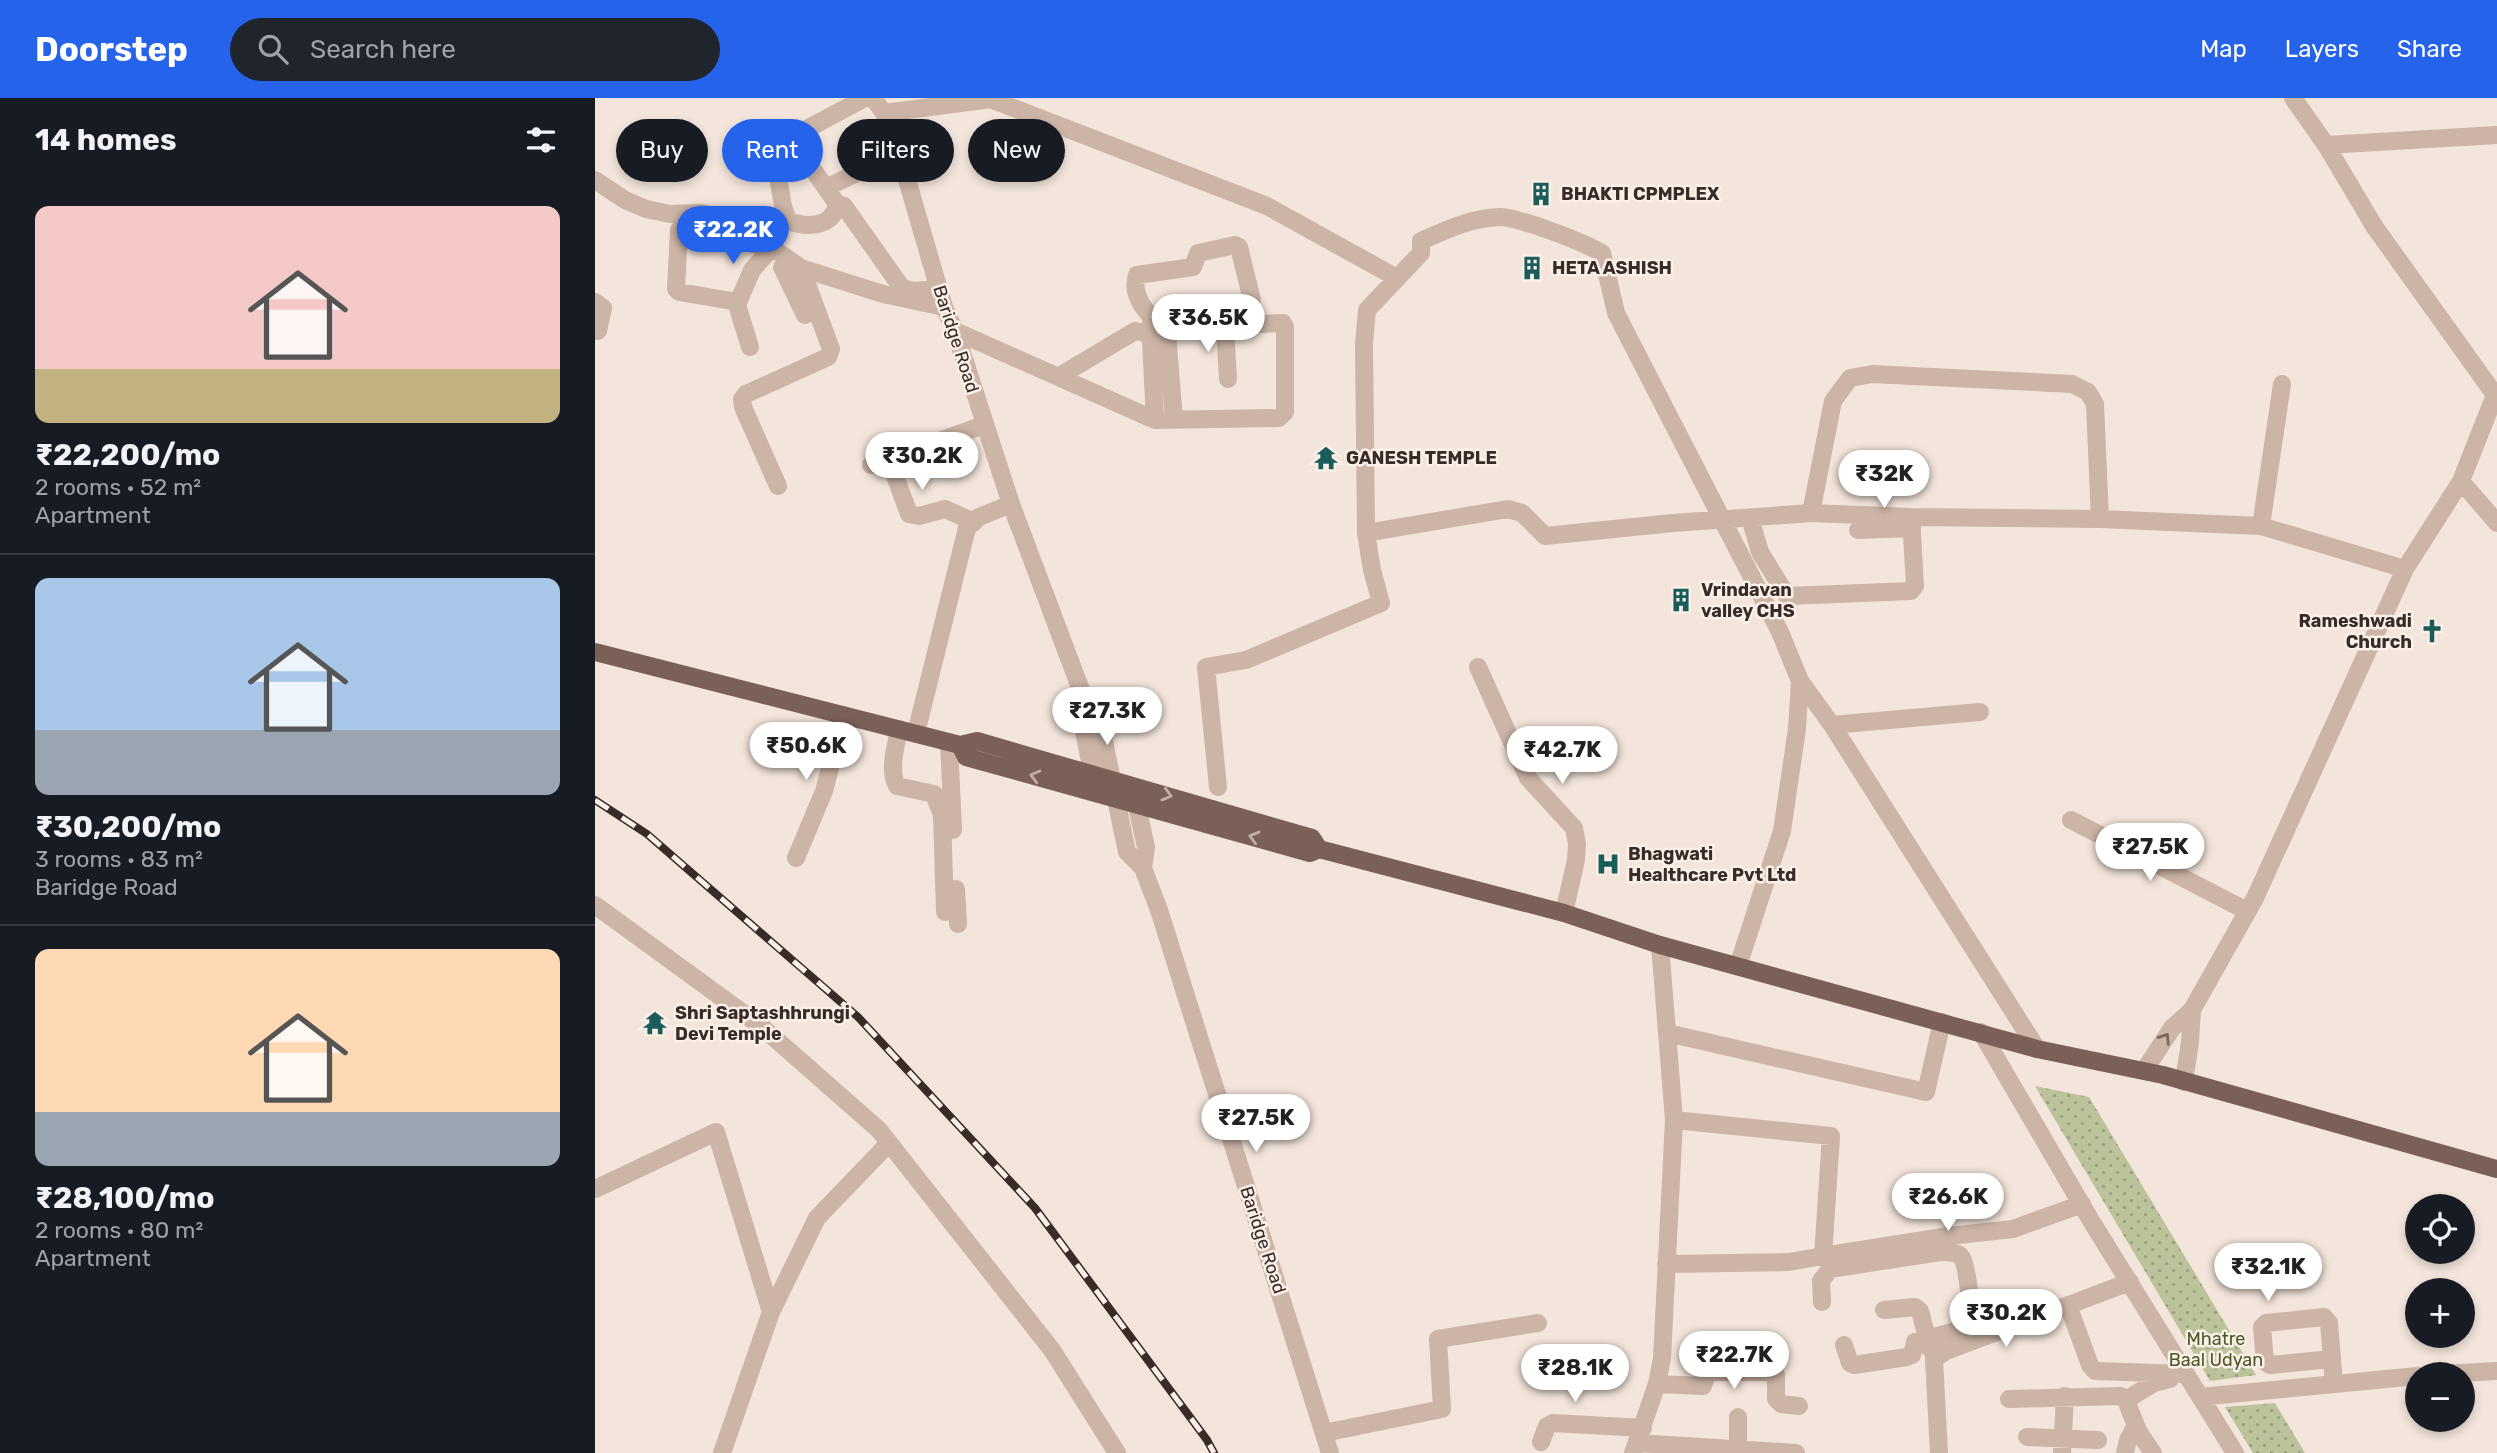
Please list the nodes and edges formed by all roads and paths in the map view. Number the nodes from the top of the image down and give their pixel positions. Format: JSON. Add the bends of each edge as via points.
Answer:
{"nodes":[{"id":1,"x":865,"y":98,"type":"edge"},
{"id":2,"x":873,"y":98,"type":"edge"},
{"id":3,"x":2293,"y":98,"type":"edge"},
{"id":4,"x":996,"y":99,"type":"edge"},
{"id":5,"x":884,"y":113,"type":"junction"},
{"id":6,"x":886,"y":119,"type":"edge"},
{"id":7,"x":2497,"y":135,"type":"edge"},
{"id":8,"x":2326,"y":145,"type":"junction"},
{"id":9,"x":595,"y":180,"type":"edge"},
{"id":10,"x":779,"y":182,"type":"edge"},
{"id":11,"x":838,"y":182,"type":"edge"},
{"id":12,"x":908,"y":182,"type":"edge"},
{"id":13,"x":826,"y":188,"type":"junction"},
{"id":14,"x":837,"y":204,"type":"junction"},
{"id":15,"x":687,"y":221,"type":"junction"},
{"id":16,"x":768,"y":252,"type":"junction"},
{"id":17,"x":782,"y":267,"type":"junction"},
{"id":18,"x":801,"y":268,"type":"junction"},
{"id":19,"x":1397,"y":278,"type":"junction"},
{"id":20,"x":942,"y":298,"type":"junction"},
{"id":21,"x":595,"y":302,"type":"edge"},
{"id":22,"x":737,"y":305,"type":"junction"},
{"id":23,"x":805,"y":315,"type":"dead end"},
{"id":24,"x":1225,"y":326,"type":"junction"},
{"id":25,"x":1150,"y":327,"type":"junction"},
{"id":26,"x":598,"y":331,"type":"dead end"},
{"id":27,"x":955,"y":331,"type":"junction"},
{"id":28,"x":750,"y":347,"type":"dead end"},
{"id":29,"x":1058,"y":377,"type":"junction"},
{"id":30,"x":1228,"y":379,"type":"dead end"},
{"id":31,"x":2282,"y":384,"type":"dead end"},
{"id":32,"x":2496,"y":394,"type":"edge"},
{"id":33,"x":1174,"y":419,"type":"junction"},
{"id":34,"x":1155,"y":420,"type":"junction"},
{"id":35,"x":984,"y":425,"type":"junction"},
{"id":36,"x":959,"y":443,"type":"dead end"},
{"id":37,"x":871,"y":465,"type":"dead end"},
{"id":38,"x":2461,"y":481,"type":"junction"},
{"id":39,"x":778,"y":486,"type":"dead end"},
{"id":40,"x":1011,"y":504,"type":"junction"},
{"id":41,"x":1811,"y":513,"type":"junction"},
{"id":42,"x":1750,"y":518,"type":"junction"},
{"id":43,"x":2100,"y":519,"type":"junction"},
{"id":44,"x":1723,"y":520,"type":"junction"},
{"id":45,"x":974,"y":522,"type":"junction"},
{"id":46,"x":1912,"y":523,"type":"junction"},
{"id":47,"x":2497,"y":523,"type":"edge"},
{"id":48,"x":2261,"y":526,"type":"junction"},
{"id":49,"x":1858,"y":530,"type":"dead end"},
{"id":50,"x":1366,"y":533,"type":"junction"},
{"id":51,"x":2405,"y":569,"type":"junction"},
{"id":52,"x":1787,"y":596,"type":"junction"},
{"id":53,"x":1765,"y":602,"type":"junction"},
{"id":54,"x":595,"y":652,"type":"edge"},
{"id":55,"x":1478,"y":667,"type":"dead end"},
{"id":56,"x":1800,"y":681,"type":"junction"},
{"id":57,"x":1084,"y":698,"type":"junction"},
{"id":58,"x":1980,"y":712,"type":"dead end"},
{"id":59,"x":844,"y":715,"type":"junction"},
{"id":60,"x":1832,"y":725,"type":"junction"},
{"id":61,"x":903,"y":730,"type":"junction"},
{"id":62,"x":955,"y":744,"type":"junction"},
{"id":63,"x":1092,"y":774,"type":"junction"},
{"id":64,"x":1111,"y":779,"type":"junction"},
{"id":65,"x":881,"y":781,"type":"dead end"},
{"id":66,"x":1132,"y":785,"type":"junction"},
{"id":67,"x":1218,"y":787,"type":"dead end"},
{"id":68,"x":1096,"y":792,"type":"junction"},
{"id":69,"x":1115,"y":798,"type":"junction"},
{"id":70,"x":1136,"y":803,"type":"junction"},
{"id":71,"x":2071,"y":820,"type":"dead end"},
{"id":72,"x":1319,"y":849,"type":"junction"},
{"id":73,"x":796,"y":858,"type":"dead end"},
{"id":74,"x":1143,"y":868,"type":"junction"},
{"id":75,"x":595,"y":905,"type":"edge"},
{"id":76,"x":2247,"y":911,"type":"junction"},
{"id":77,"x":1564,"y":913,"type":"junction"},
{"id":78,"x":1660,"y":944,"type":"junction"},
{"id":79,"x":1738,"y":966,"type":"junction"},
{"id":80,"x":2192,"y":1010,"type":"junction"},
{"id":81,"x":1942,"y":1022,"type":"junction"},
{"id":82,"x":1981,"y":1032,"type":"junction"},
{"id":83,"x":1667,"y":1034,"type":"junction"},
{"id":84,"x":2037,"y":1049,"type":"junction"},
{"id":85,"x":2144,"y":1071,"type":"junction"},
{"id":86,"x":2183,"y":1082,"type":"junction"},
{"id":87,"x":1674,"y":1120,"type":"junction"},
{"id":88,"x":888,"y":1143,"type":"junction"},
{"id":89,"x":2497,"y":1169,"type":"edge"},
{"id":90,"x":595,"y":1189,"type":"edge"},
{"id":91,"x":2082,"y":1204,"type":"junction"},
{"id":92,"x":1823,"y":1256,"type":"junction"},
{"id":93,"x":1666,"y":1264,"type":"junction"},
{"id":94,"x":2130,"y":1282,"type":"junction"},
{"id":95,"x":1822,"y":1302,"type":"dead end"},
{"id":96,"x":2068,"y":1305,"type":"junction"},
{"id":97,"x":1884,"y":1311,"type":"dead end"},
{"id":98,"x":771,"y":1312,"type":"junction"},
{"id":99,"x":1538,"y":1323,"type":"dead end"},
{"id":100,"x":1927,"y":1340,"type":"junction"},
{"id":101,"x":1844,"y":1345,"type":"dead end"},
{"id":102,"x":1934,"y":1359,"type":"junction"},
{"id":103,"x":2332,"y":1359,"type":"dead end"},
{"id":104,"x":2497,"y":1371,"type":"edge"},
{"id":105,"x":2475,"y":1372,"type":"edge"},
{"id":106,"x":2188,"y":1377,"type":"junction"},
{"id":107,"x":2405,"y":1377,"type":"edge"},
{"id":108,"x":1657,"y":1384,"type":"junction"},
{"id":109,"x":2334,"y":1384,"type":"junction"},
{"id":110,"x":2065,"y":1396,"type":"junction"},
{"id":111,"x":2200,"y":1397,"type":"junction"},
{"id":112,"x":2010,"y":1399,"type":"dead end"},
{"id":113,"x":2126,"y":1400,"type":"junction"},
{"id":114,"x":1798,"y":1406,"type":"dead end"},
{"id":115,"x":1738,"y":1417,"type":"dead end"},
{"id":116,"x":2136,"y":1425,"type":"junction"},
{"id":117,"x":1324,"y":1433,"type":"junction"},
{"id":118,"x":2027,"y":1437,"type":"dead end"},
{"id":119,"x":2098,"y":1440,"type":"dead end"},
{"id":120,"x":1638,"y":1441,"type":"edge"},
{"id":121,"x":1541,"y":1442,"type":"dead end"},
{"id":122,"x":2063,"y":1446,"type":"edge"},
{"id":123,"x":1738,"y":1449,"type":"junction"},
{"id":124,"x":722,"y":1453,"type":"edge"},
{"id":125,"x":1117,"y":1453,"type":"edge"},
{"id":126,"x":1330,"y":1453,"type":"edge"},
{"id":127,"x":1796,"y":1453,"type":"edge"},
{"id":128,"x":1939,"y":1453,"type":"edge"},
{"id":129,"x":2125,"y":1453,"type":"edge"},
{"id":130,"x":2153,"y":1453,"type":"edge"},
{"id":131,"x":2235,"y":1453,"type":"edge"}],
"edges":[{"from":1,"to":13,"type":"street","via":[[799,136],[799,145]]},
{"from":2,"to":5,"type":"street","name":"Baridge Road"},
{"from":3,"to":8,"type":"street"},
{"from":4,"to":5,"type":"street"},
{"from":4,"to":19,"type":"street","via":[[1267,206]]},
{"from":5,"to":6,"type":"street","name":"Baridge Road"},
{"from":7,"to":8,"type":"street"},
{"from":8,"to":32,"type":"street","via":[[2374,226]]},
{"from":9,"to":15,"type":"street","via":[[625,200]]},
{"from":10,"to":14,"type":"street","via":[[788,221],[811,226],[823,223]]},
{"from":11,"to":13,"type":"street"},
{"from":12,"to":20,"type":"street","name":"Baridge Road"},
{"from":13,"to":14,"type":"street"},
{"from":14,"to":20,"type":"street","via":[[844,206],[902,288]]},
{"from":15,"to":16,"type":"street"},
{"from":15,"to":18,"type":"street","via":[[715,216]]},
{"from":15,"to":22,"type":"street","via":[[679,230],[675,289]]},
{"from":16,"to":17,"type":"street"},
{"from":16,"to":22,"type":"street","via":[[752,270]]},
{"from":17,"to":18,"type":"street"},
{"from":17,"to":23,"type":"street"},
{"from":18,"to":20,"type":"street","via":[[883,294]]},
{"from":18,"to":39,"type":"street","via":[[831,349],[828,357],[743,399]]},
{"from":19,"to":44,"type":"street","via":[[1421,253],[1421,241],[1460,224],[1501,217],[1602,253],[1616,313]]},
{"from":19,"to":50,"type":"street","via":[[1367,310]]},
{"from":20,"to":27,"type":"street","name":"Baridge Road"},
{"from":21,"to":26,"type":"street","via":[[603,308]]},
{"from":22,"to":28,"type":"street"},
{"from":24,"to":30,"type":"street"},
{"from":24,"to":33,"type":"street","via":[[1171,328],[1167,334]]},
{"from":24,"to":33,"type":"street","via":[[1283,323],[1285,412],[1279,418]]},
{"from":25,"to":25,"type":"street","via":[[1248,304],[1252,300],[1240,247],[1198,253],[1193,267],[1137,275],[1138,297]]},
{"from":25,"to":29,"type":"street","via":[[1135,331]]},
{"from":25,"to":34,"type":"street"},
{"from":27,"to":29,"type":"street"},
{"from":27,"to":35,"type":"street","name":"Baridge Road"},
{"from":29,"to":34,"type":"street"},
{"from":31,"to":48,"type":"street"},
{"from":32,"to":38,"type":"street"},
{"from":33,"to":34,"type":"street"},
{"from":35,"to":37,"type":"street"},
{"from":35,"to":40,"type":"street","name":"Baridge Road"},
{"from":36,"to":45,"type":"street","via":[[896,463],[894,472],[909,514],[945,509]]},
{"from":38,"to":47,"type":"street"},
{"from":38,"to":51,"type":"street"},
{"from":40,"to":45,"type":"street"},
{"from":40,"to":57,"type":"street","name":"Baridge Road"},
{"from":41,"to":42,"type":"street"},
{"from":41,"to":43,"type":"street","via":[[1833,401],[1850,378],[1872,374],[2071,384],[2088,392],[2095,404]]},
{"from":41,"to":46,"type":"street"},
{"from":42,"to":44,"type":"street"},
{"from":42,"to":52,"type":"street","via":[[1760,552]]},
{"from":43,"to":46,"type":"street"},
{"from":43,"to":48,"type":"street"},
{"from":44,"to":50,"type":"street","via":[[1545,536],[1522,513],[1508,509]]},
{"from":44,"to":53,"type":"street"},
{"from":45,"to":61,"type":"street","via":[[967,527]]},
{"from":46,"to":49,"type":"street"},
{"from":46,"to":52,"type":"street","via":[[1915,586],[1911,591]]},
{"from":48,"to":51,"type":"street"},
{"from":50,"to":67,"type":"street","via":[[1381,603],[1245,660],[1206,667]]},
{"from":51,"to":76,"type":"street"},
{"from":52,"to":53,"type":"street"},
{"from":53,"to":56,"type":"street"},
{"from":54,"to":59,"type":"main road"},
{"from":55,"to":77,"type":"street","via":[[1528,778],[1574,828],[1576,860]]},
{"from":56,"to":60,"type":"street"},
{"from":56,"to":79,"type":"street","via":[[1782,831]]},
{"from":57,"to":63,"type":"street","via":[[1080,711]]},
{"from":57,"to":64,"type":"street","via":[[1097,708]]},
{"from":58,"to":60,"type":"street"},
{"from":59,"to":61,"type":"main road"},
{"from":59,"to":73,"type":"street","via":[[824,791]]},
{"from":60,"to":84,"type":"street"},
{"from":61,"to":62,"type":"main road"},
{"from":61,"to":62,"type":"street","via":[[892,769],[894,780],[897,786],[934,794],[942,814],[951,918]]},
{"from":61,"to":65,"type":"street"},
{"from":62,"to":63,"type":"main road","via":[[977,741]]},
{"from":68,"to":62,"type":"main road","one_way":true,"via":[[967,757]]},
{"from":63,"to":64,"type":"main road"},
{"from":63,"to":68,"type":"street"},
{"from":64,"to":66,"type":"main road"},
{"from":64,"to":69,"type":"street"},
{"from":66,"to":70,"type":"street"},
{"from":66,"to":72,"type":"main road","one_way":true,"via":[[1313,838]]},
{"from":68,"to":69,"type":"main road"},
{"from":69,"to":70,"type":"main road"},
{"from":69,"to":74,"type":"street","via":[[1127,852]]},
{"from":72,"to":70,"type":"main road","one_way":true,"via":[[1310,853]]},
{"from":70,"to":74,"type":"street","via":[[1146,847]]},
{"from":71,"to":76,"type":"street"},
{"from":72,"to":77,"type":"main road"},
{"from":74,"to":117,"type":"street","name":"Baridge Road"},
{"from":75,"to":88,"type":"street","via":[[762,1027]]},
{"from":76,"to":80,"type":"street"},
{"from":77,"to":78,"type":"main road"},
{"from":78,"to":79,"type":"main road"},
{"from":78,"to":83,"type":"street"},
{"from":79,"to":81,"type":"main road"},
{"from":85,"to":80,"type":"street","one_way":true,"via":[[2172,1028]]},
{"from":80,"to":86,"type":"street"},
{"from":81,"to":82,"type":"main road"},
{"from":81,"to":83,"type":"street","via":[[1926,1091]]},
{"from":82,"to":84,"type":"main road"},
{"from":82,"to":91,"type":"street"},
{"from":83,"to":87,"type":"street"},
{"from":84,"to":85,"type":"main road"},
{"from":85,"to":86,"type":"main road"},
{"from":86,"to":89,"type":"main road"},
{"from":87,"to":92,"type":"street","via":[[1831,1136]]},
{"from":87,"to":93,"type":"street"},
{"from":88,"to":98,"type":"street","via":[[817,1219]]},
{"from":88,"to":125,"type":"street","via":[[1052,1350]]},
{"from":90,"to":98,"type":"street","via":[[716,1132]]},
{"from":91,"to":92,"type":"street","via":[[2013,1229]]},
{"from":91,"to":94,"type":"street"},
{"from":92,"to":93,"type":"street","via":[[1789,1262]]},
{"from":93,"to":108,"type":"street"},
{"from":94,"to":96,"type":"street"},
{"from":94,"to":106,"type":"street"},
{"from":95,"to":100,"type":"street","via":[[1821,1281],[1830,1269],[1957,1253],[1963,1259],[1971,1327]]},
{"from":96,"to":102,"type":"street"},
{"from":96,"to":106,"type":"street","via":[[2095,1371]]},
{"from":97,"to":100,"type":"street","via":[[1915,1307]]},
{"from":98,"to":124,"type":"street"},
{"from":99,"to":117,"type":"street","via":[[1438,1339],[1442,1409]]},
{"from":100,"to":101,"type":"street","via":[[1915,1342],[1907,1357],[1854,1366]]},
{"from":100,"to":102,"type":"street"},
{"from":102,"to":128,"type":"street"},
{"from":103,"to":109,"type":"street"},
{"from":104,"to":105,"type":"street"},
{"from":106,"to":111,"type":"street"},
{"from":106,"to":113,"type":"street","via":[[2154,1383]]},
{"from":107,"to":109,"type":"street"},
{"from":108,"to":114,"type":"street","via":[[1703,1385],[1713,1371],[1772,1372],[1776,1375],[1776,1399]]},
{"from":108,"to":120,"type":"street"},
{"from":109,"to":111,"type":"street"},
{"from":110,"to":112,"type":"street"},
{"from":110,"to":113,"type":"street","via":[[2121,1396]]},
{"from":110,"to":122,"type":"street"},
{"from":111,"to":131,"type":"street"},
{"from":113,"to":116,"type":"street"},
{"from":115,"to":123,"type":"street"},
{"from":116,"to":129,"type":"street"},
{"from":116,"to":130,"type":"street"},
{"from":117,"to":126,"type":"street","name":"Baridge Road"},
{"from":118,"to":122,"type":"street"},
{"from":119,"to":122,"type":"street"},
{"from":120,"to":121,"type":"street","via":[[1553,1423]]},
{"from":120,"to":123,"type":"street"},
{"from":123,"to":127,"type":"street"}]}
